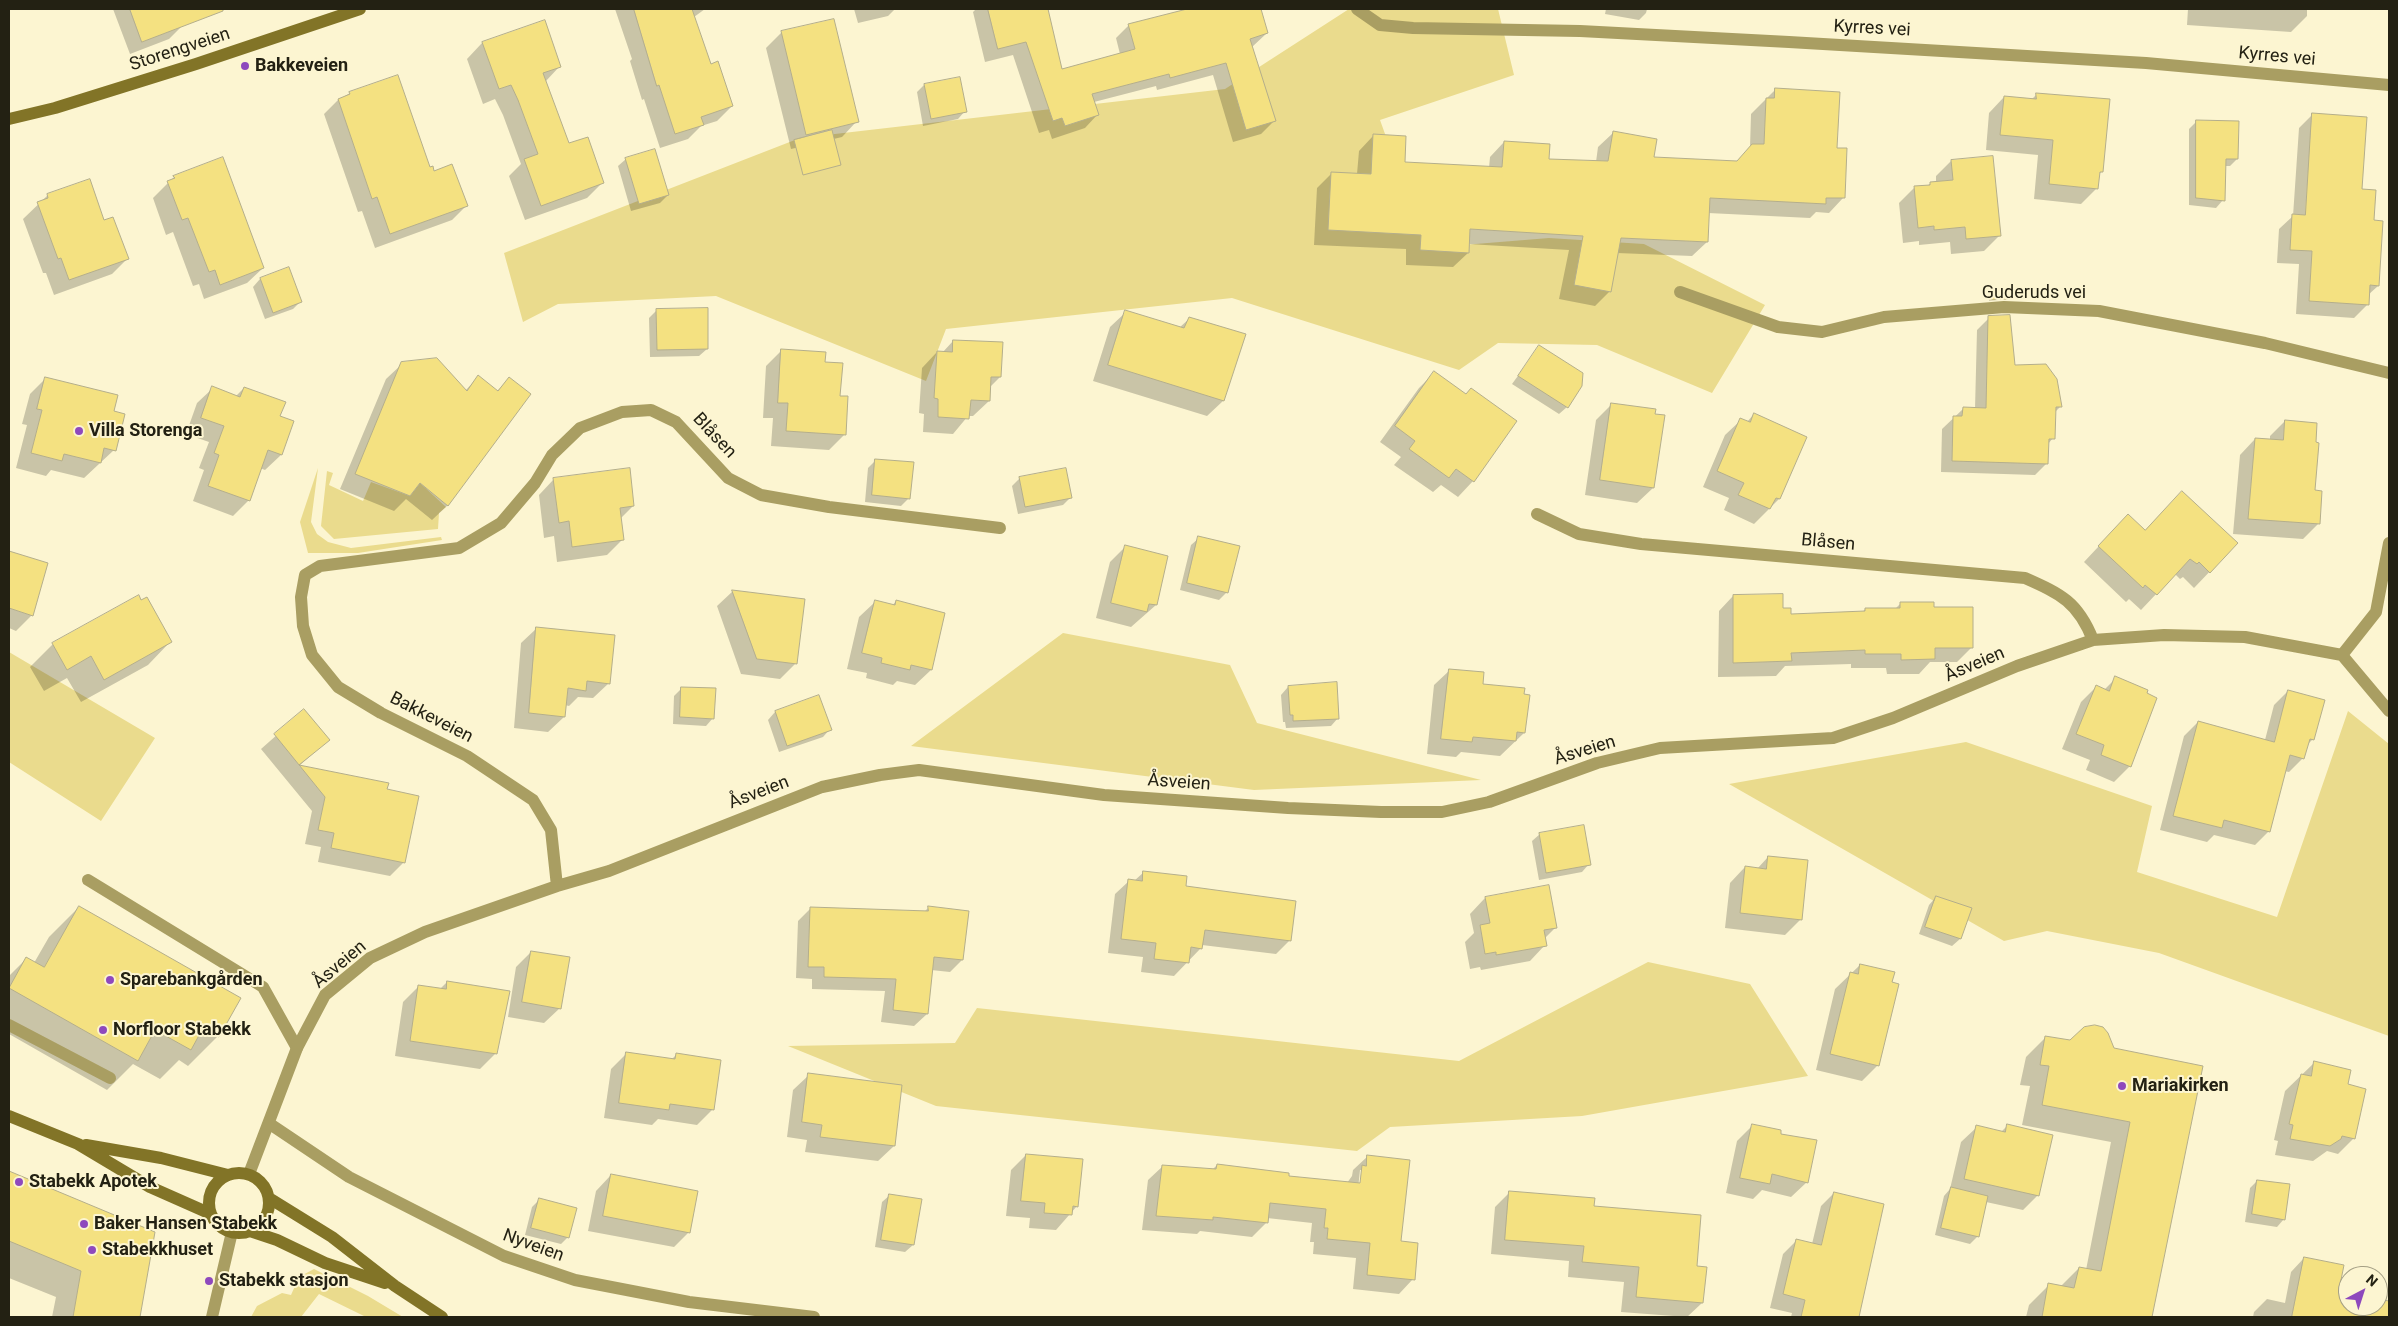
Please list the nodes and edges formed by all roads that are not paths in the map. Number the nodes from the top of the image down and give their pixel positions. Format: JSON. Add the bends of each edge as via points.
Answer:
{"nodes":[{"id":1,"x":360,"y":9,"type":"edge"},
{"id":2,"x":1357,"y":9,"type":"edge"},
{"id":3,"x":2389,"y":85,"type":"edge"},
{"id":4,"x":9,"y":119,"type":"edge"},
{"id":5,"x":1680,"y":292,"type":"dead end"},
{"id":6,"x":2389,"y":372,"type":"edge"},
{"id":7,"x":1537,"y":514,"type":"dead end"},
{"id":8,"x":1000,"y":528,"type":"dead end"},
{"id":9,"x":2389,"y":543,"type":"edge"},
{"id":10,"x":304,"y":575,"type":"joint"},
{"id":11,"x":2389,"y":610,"type":"edge"},
{"id":12,"x":2376,"y":612,"type":"junction"},
{"id":13,"x":2093,"y":640,"type":"junction"},
{"id":14,"x":2342,"y":655,"type":"junction"},
{"id":15,"x":2389,"y":711,"type":"edge"},
{"id":16,"x":88,"y":880,"type":"dead end"},
{"id":17,"x":557,"y":886,"type":"junction"},
{"id":18,"x":9,"y":1025,"type":"edge"},
{"id":19,"x":297,"y":1048,"type":"junction"},
{"id":20,"x":110,"y":1078,"type":"dead end"},
{"id":21,"x":9,"y":1116,"type":"edge"},
{"id":22,"x":270,"y":1124,"type":"junction"},
{"id":23,"x":78,"y":1144,"type":"junction"},
{"id":24,"x":248,"y":1174,"type":"junction"},
{"id":25,"x":228,"y":1175,"type":"junction"},
{"id":26,"x":269,"y":1198,"type":"junction"},
{"id":27,"x":211,"y":1214,"type":"junction"},
{"id":28,"x":250,"y":1231,"type":"junction"},
{"id":29,"x":232,"y":1232,"type":"junction"},
{"id":30,"x":395,"y":1286,"type":"junction"},
{"id":31,"x":212,"y":1317,"type":"edge"},
{"id":32,"x":442,"y":1317,"type":"edge"},
{"id":33,"x":814,"y":1317,"type":"edge"}],
"edges":[{"from":1,"to":4,"type":"main road","name":"Storengveien","via":[[196,64]]},
{"from":2,"to":3,"type":"street","name":"Kyrres vei","via":[[1380,25],[1413,28],[1580,31],[1799,42],[2146,63]]},
{"from":5,"to":6,"type":"street","name":"Guderuds vei","via":[[1778,327],[1822,332],[1884,317],[2004,307],[2100,310]]},
{"from":7,"to":13,"type":"street","name":"Blåsen","via":[[1579,534],[1641,544],[2025,578],[2061,594],[2085,619]]},
{"from":8,"to":10,"type":"street","name":"Blåsen","via":[[829,507],[761,495],[728,478],[676,422],[651,410],[622,412],[580,428],[552,455],[535,483],[501,523],[458,548],[320,566]]},
{"from":9,"to":12,"type":"street"},
{"from":10,"to":17,"type":"street","name":"Bakkeveien","via":[[300,597],[303,626],[312,655],[338,687],[381,713],[467,756],[533,800],[551,830]]},
{"from":11,"to":12,"type":"street"},
{"from":12,"to":14,"type":"street"},
{"from":13,"to":14,"type":"street","name":"Åsveien","via":[[2164,635],[2245,637]]},
{"from":13,"to":17,"type":"street","name":"Åsveien","via":[[1833,738],[1660,748],[1597,763],[1489,802],[1442,812],[1288,808],[1104,795],[919,770],[822,787],[609,871]]},
{"from":14,"to":15,"type":"street"},
{"from":16,"to":19,"type":"street","via":[[263,987]]},
{"from":17,"to":19,"type":"street","name":"Åsveien","via":[[425,932],[370,958],[325,995]]},
{"from":18,"to":20,"type":"street"},
{"from":19,"to":22,"type":"street","name":"Åsveien"},
{"from":21,"to":23,"type":"main road"},
{"from":22,"to":24,"type":"street","name":"Åsveien"},
{"from":22,"to":33,"type":"street","name":"Nyveien","via":[[348,1177],[504,1256],[575,1280],[689,1302]]},
{"from":23,"to":25,"type":"main road","via":[[161,1158]]},
{"from":23,"to":27,"type":"main road","via":[[150,1187]]},
{"from":24,"to":25,"type":"main road"},
{"from":24,"to":26,"type":"main road","via":[[265,1188]]},
{"from":25,"to":27,"type":"main road","via":[[213,1187],[209,1196]]},
{"from":26,"to":28,"type":"main road","via":[[264,1219]]},
{"from":26,"to":30,"type":"main road","via":[[332,1237]]},
{"from":27,"to":29,"type":"main road","via":[[216,1222]]},
{"from":28,"to":29,"type":"main road"},
{"from":28,"to":30,"type":"main road","via":[[325,1263]]},
{"from":29,"to":31,"type":"street"},
{"from":30,"to":32,"type":"main road"}]}
